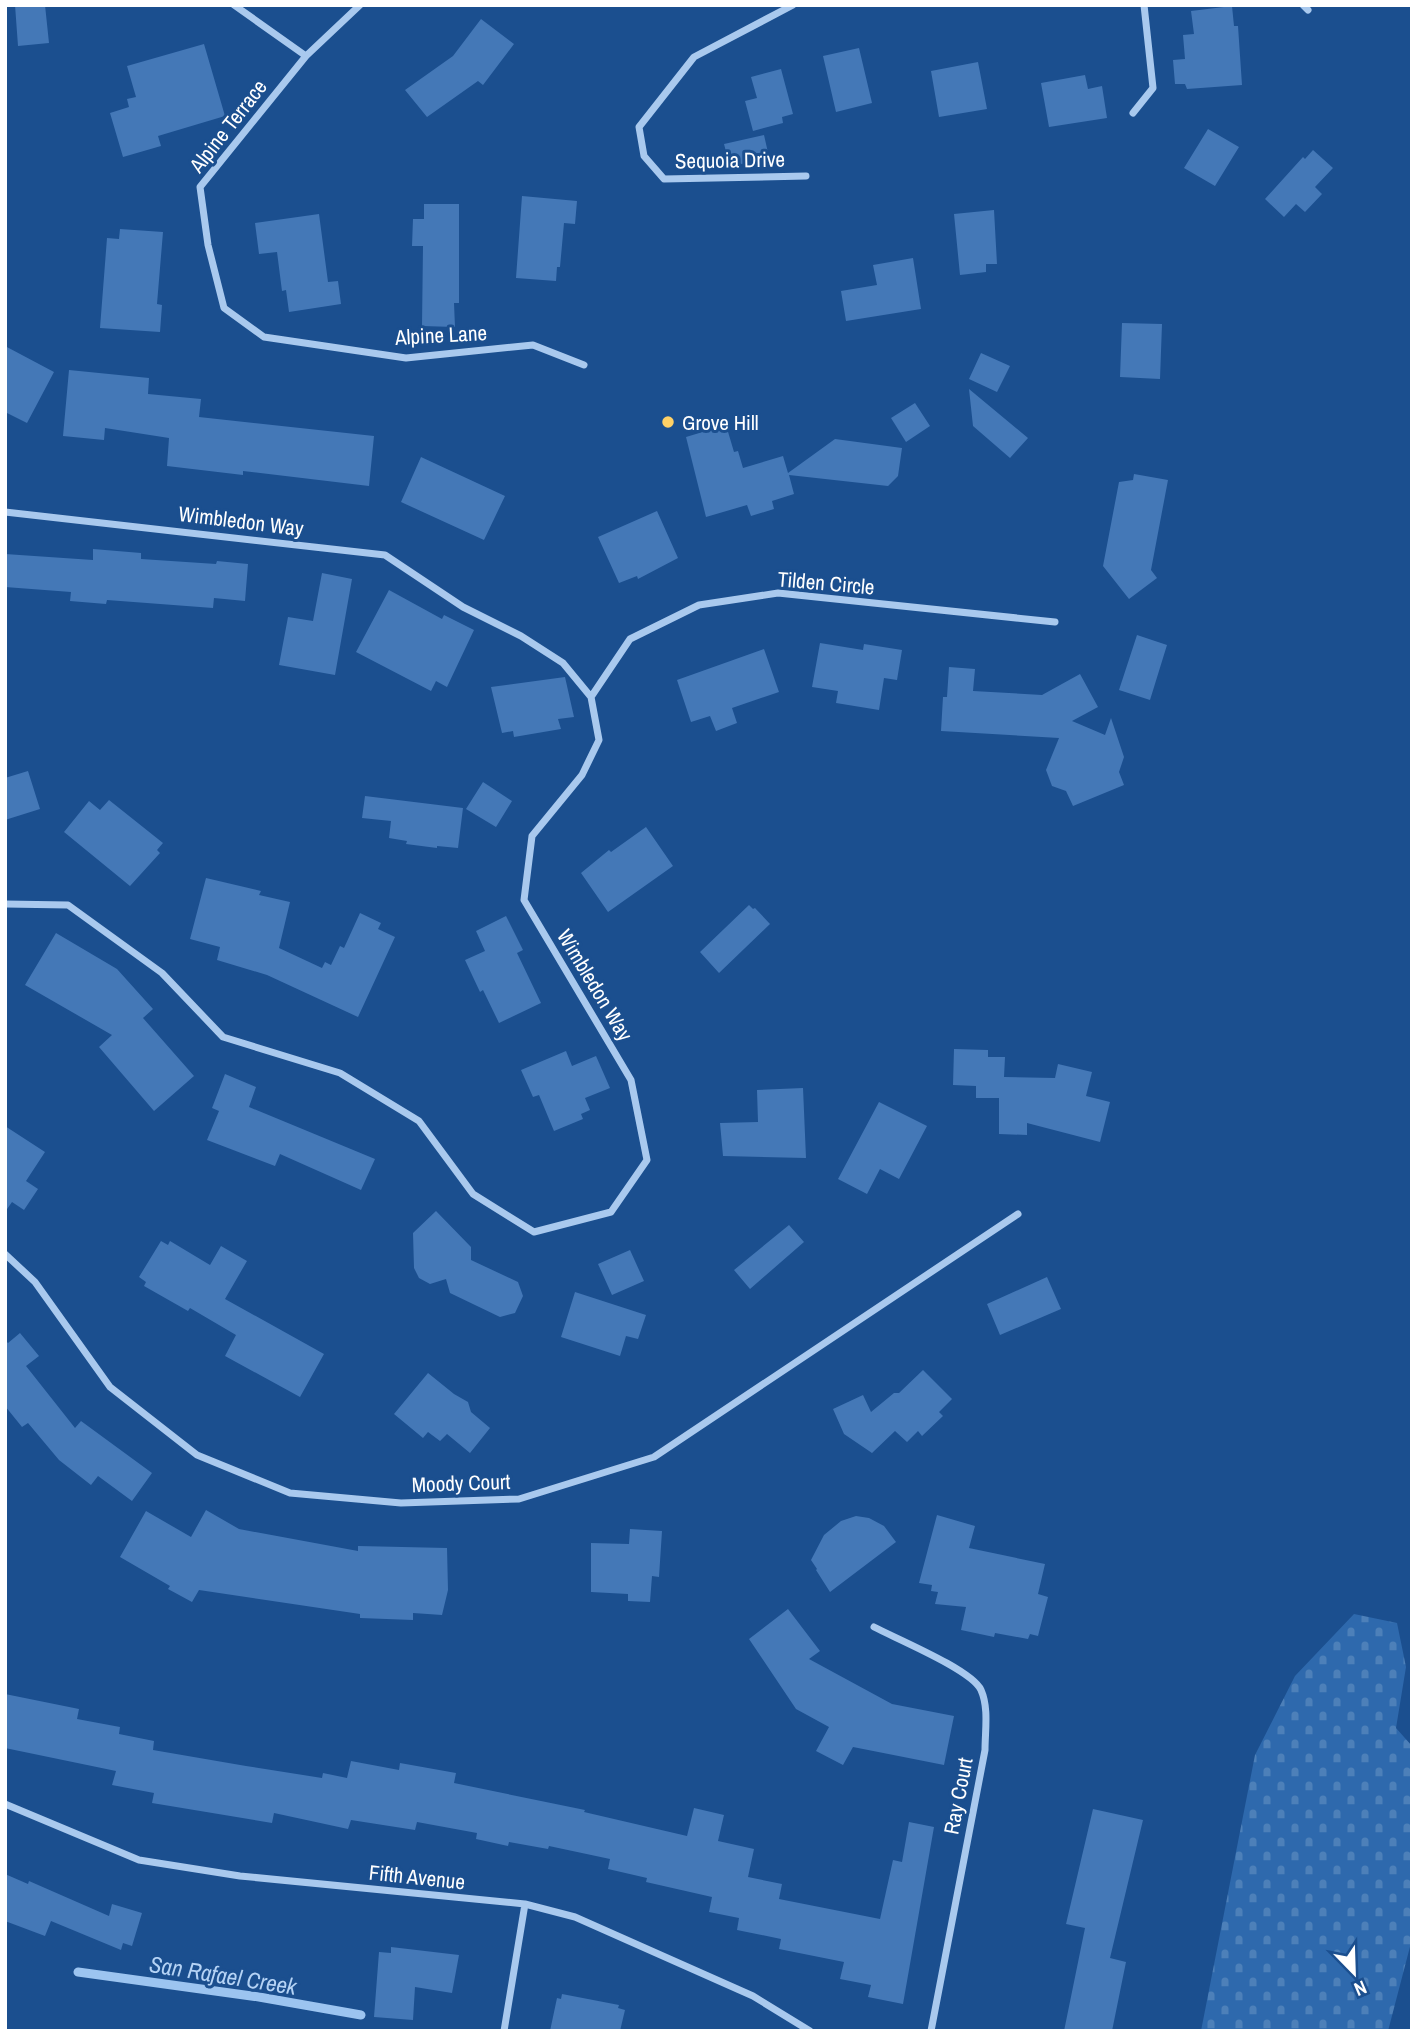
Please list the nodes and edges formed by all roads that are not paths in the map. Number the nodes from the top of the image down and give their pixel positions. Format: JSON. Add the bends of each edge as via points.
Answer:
{"nodes":[{"id":1,"x":234,"y":5,"type":"edge"},
{"id":2,"x":360,"y":5,"type":"edge"},
{"id":3,"x":793,"y":5,"type":"edge"},
{"id":4,"x":1144,"y":5,"type":"edge"},
{"id":5,"x":306,"y":56,"type":"junction"},
{"id":6,"x":1133,"y":113,"type":"dead end"},
{"id":7,"x":806,"y":176,"type":"dead end"},
{"id":8,"x":223,"y":308,"type":"joint"},
{"id":9,"x":584,"y":365,"type":"dead end"},
{"id":10,"x":5,"y":512,"type":"edge"},
{"id":11,"x":1055,"y":622,"type":"dead end"},
{"id":12,"x":591,"y":697,"type":"junction"},
{"id":13,"x":5,"y":904,"type":"edge"},
{"id":14,"x":1018,"y":1214,"type":"dead end"},
{"id":15,"x":5,"y":1254,"type":"edge"},
{"id":16,"x":874,"y":1627,"type":"dead end"},
{"id":17,"x":5,"y":1804,"type":"edge"},
{"id":18,"x":525,"y":1904,"type":"junction"},
{"id":19,"x":503,"y":2031,"type":"edge"},
{"id":20,"x":810,"y":2031,"type":"edge"},
{"id":21,"x":931,"y":2031,"type":"edge"}],
"edges":[{"from":1,"to":5,"type":"street"},
{"from":2,"to":5,"type":"street","name":"Alpine Terrace"},
{"from":3,"to":7,"type":"street","name":"Sequoia Drive","via":[[694,57],[639,127],[644,156],[664,179]]},
{"from":4,"to":6,"type":"street","via":[[1153,88]]},
{"from":5,"to":8,"type":"street","name":"Alpine Terrace","via":[[200,187]]},
{"from":8,"to":9,"type":"street","name":"Alpine Lane","via":[[264,337],[406,358],[533,345]]},
{"from":10,"to":12,"type":"street","name":"Wimbledon Way","via":[[385,555],[463,607],[563,663]]},
{"from":11,"to":12,"type":"street","name":"Tilden Circle","via":[[778,593],[699,605],[630,639]]},
{"from":12,"to":13,"type":"street","name":"Wimbledon Way","via":[[599,740],[582,775],[532,835],[524,900],[631,1080],[647,1160],[611,1212],[534,1232],[473,1194],[419,1121],[340,1073],[223,1037],[162,973],[68,905]]},
{"from":14,"to":15,"type":"street","name":"Moody Court","via":[[654,1457],[519,1499],[401,1503],[290,1493],[197,1455],[110,1387],[36,1282]]},
{"from":16,"to":21,"type":"street","name":"Ray Court","via":[[965,1673],[980,1687],[985,1702],[985,1750]]},
{"from":17,"to":18,"type":"street","name":"Fifth Avenue","via":[[139,1860],[240,1876]]},
{"from":18,"to":19,"type":"street"},
{"from":18,"to":20,"type":"street","name":"Fifth Avenue","via":[[575,1917],[753,1996]]}]}
